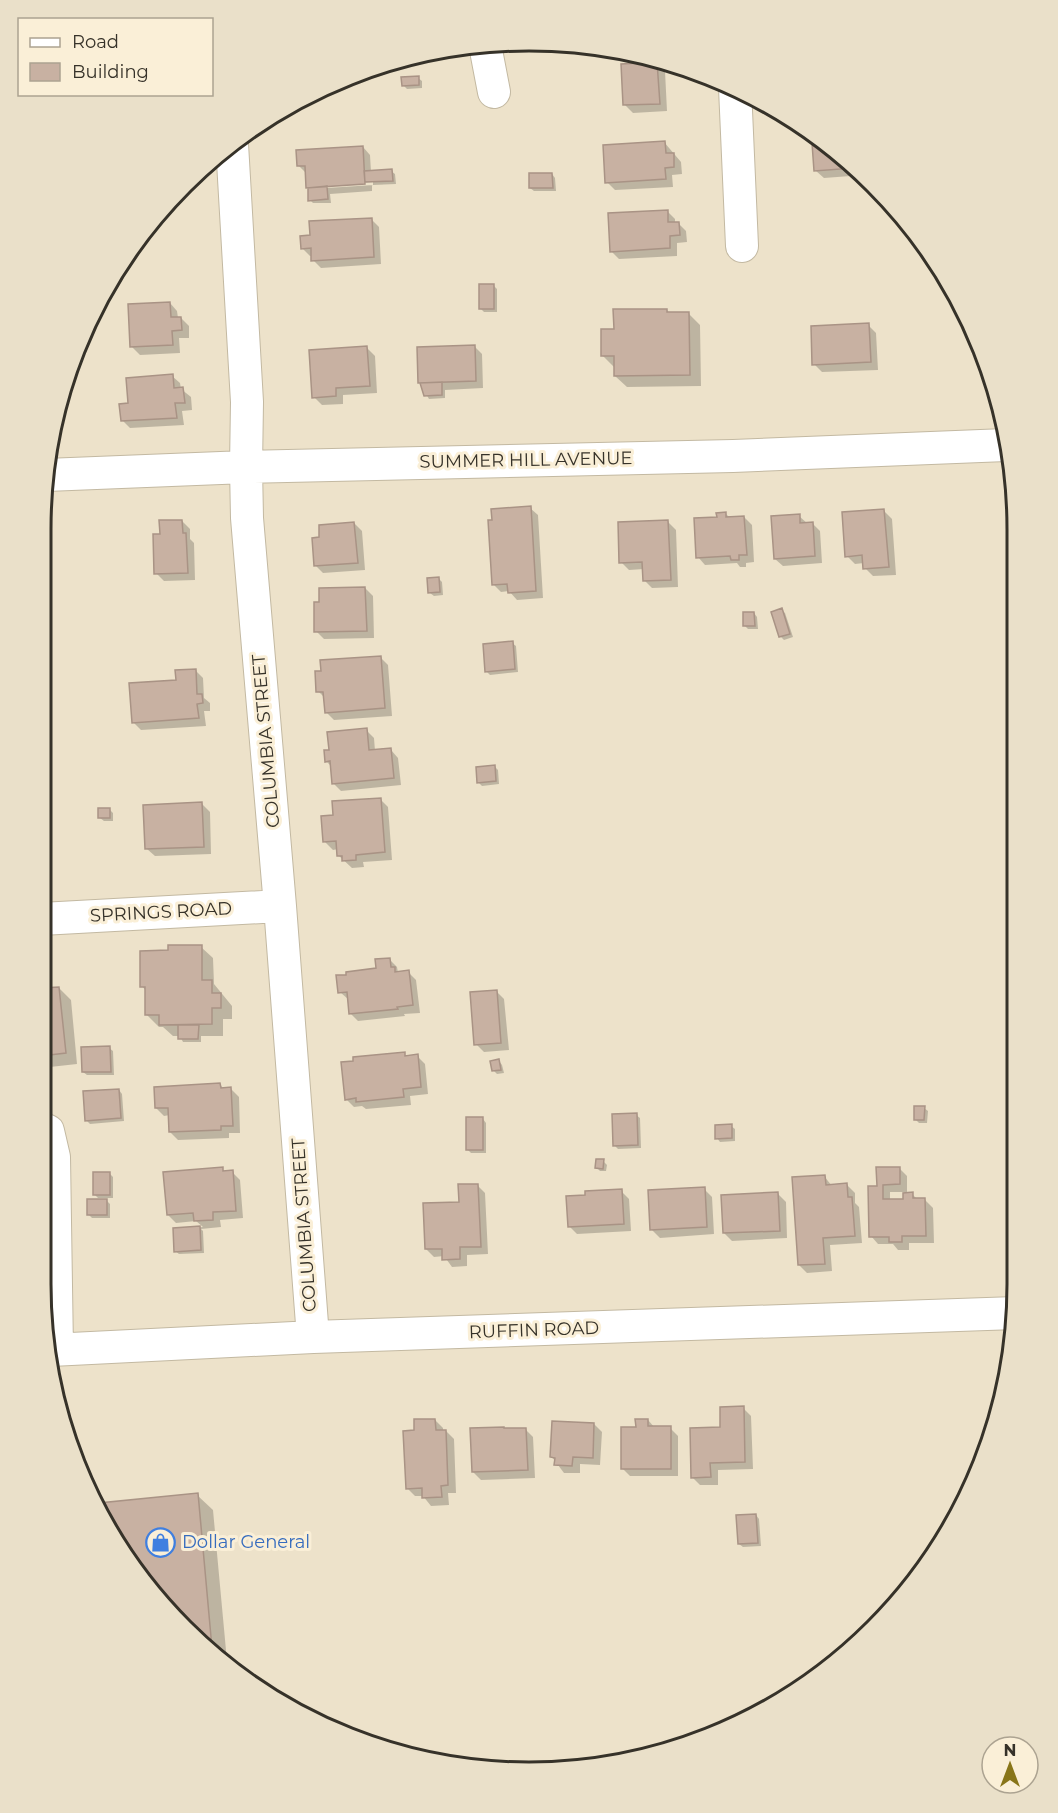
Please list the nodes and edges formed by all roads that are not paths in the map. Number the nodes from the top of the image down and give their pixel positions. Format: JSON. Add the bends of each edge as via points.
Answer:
{"nodes":[{"id":1,"x":487,"y":53,"type":"edge"},
{"id":2,"x":494,"y":93,"type":"dead end"},
{"id":3,"x":735,"y":98,"type":"edge"},
{"id":4,"x":233,"y":154,"type":"edge"},
{"id":5,"x":742,"y":246,"type":"dead end"},
{"id":6,"x":999,"y":445,"type":"edge"},
{"id":7,"x":246,"y":467,"type":"junction"},
{"id":8,"x":54,"y":475,"type":"edge"},
{"id":9,"x":280,"y":906,"type":"junction"},
{"id":10,"x":51,"y":918,"type":"edge"},
{"id":11,"x":51,"y":1144,"type":"edge"},
{"id":12,"x":51,"y":1184,"type":"edge"},
{"id":13,"x":51,"y":1281,"type":"edge"},
{"id":14,"x":1006,"y":1313,"type":"edge"},
{"id":15,"x":53,"y":1324,"type":"edge"},
{"id":16,"x":313,"y":1337,"type":"junction"},
{"id":17,"x":56,"y":1350,"type":"edge"}],
"edges":[{"from":1,"to":2,"type":"street"},
{"from":3,"to":5,"type":"street"},
{"from":4,"to":7,"type":"street","name":"COLUMBIA STREET","via":[[247,402]]},
{"from":6,"to":7,"type":"street","name":"SUMMER HILL AVENUE","via":[[733,456]]},
{"from":7,"to":8,"type":"street","name":"SUMMER HILL AVENUE"},
{"from":7,"to":9,"type":"street","name":"COLUMBIA STREET"},
{"from":9,"to":10,"type":"street","name":"SPRINGS ROAD"},
{"from":9,"to":16,"type":"street","name":"COLUMBIA STREET"},
{"from":11,"to":12,"type":"street"},
{"from":13,"to":15,"type":"street"},
{"from":14,"to":16,"type":"street","name":"RUFFIN ROAD"},
{"from":16,"to":17,"type":"street","name":"RUFFIN ROAD"}]}
